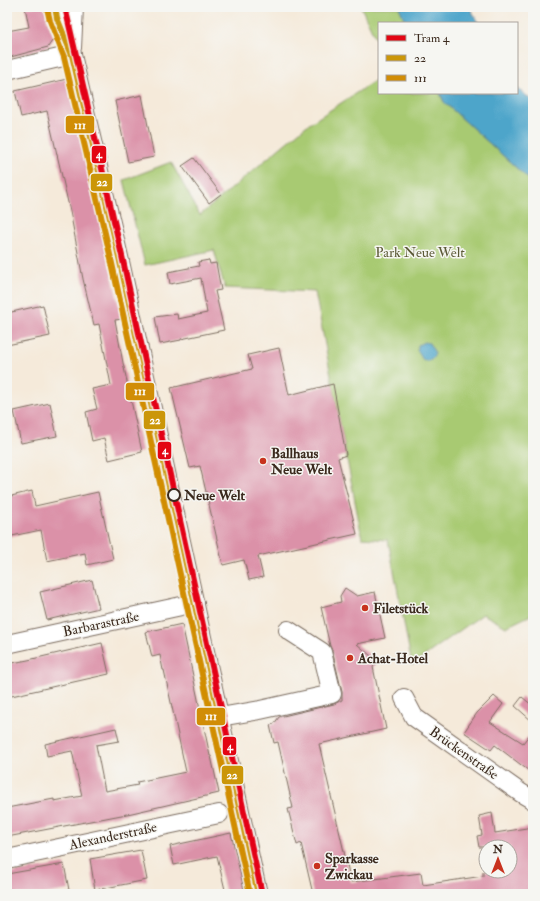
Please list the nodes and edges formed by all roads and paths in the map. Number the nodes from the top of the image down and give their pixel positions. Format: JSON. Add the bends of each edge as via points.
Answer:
{"nodes":[{"id":1,"x":55,"y":7,"type":"edge"},
{"id":2,"x":74,"y":7,"type":"edge"},
{"id":3,"x":72,"y":55,"type":"junction"},
{"id":4,"x":7,"y":70,"type":"edge"},
{"id":5,"x":195,"y":603,"type":"junction"},
{"id":6,"x":288,"y":630,"type":"dead end"},
{"id":7,"x":7,"y":644,"type":"edge"},
{"id":8,"x":404,"y":698,"type":"dead end"},
{"id":9,"x":220,"y":717,"type":"junction"},
{"id":10,"x":533,"y":800,"type":"edge"},
{"id":11,"x":219,"y":814,"type":"dead end"},
{"id":12,"x":7,"y":859,"type":"edge"},
{"id":13,"x":258,"y":894,"type":"edge"}],
"edges":[{"from":1,"to":3,"type":"street"},
{"from":2,"to":3,"type":"street"},
{"from":3,"to":4,"type":"street"},
{"from":3,"to":5,"type":"street"},
{"from":5,"to":7,"type":"street","name":"Barbarastraße"},
{"from":5,"to":9,"type":"street"},
{"from":6,"to":9,"type":"street","via":[[322,652],[332,694]]},
{"from":8,"to":10,"type":"street","name":"Brückenstraße","via":[[414,717]]},
{"from":9,"to":13,"type":"street"},
{"from":11,"to":12,"type":"street","name":"Alexanderstraße"}]}
